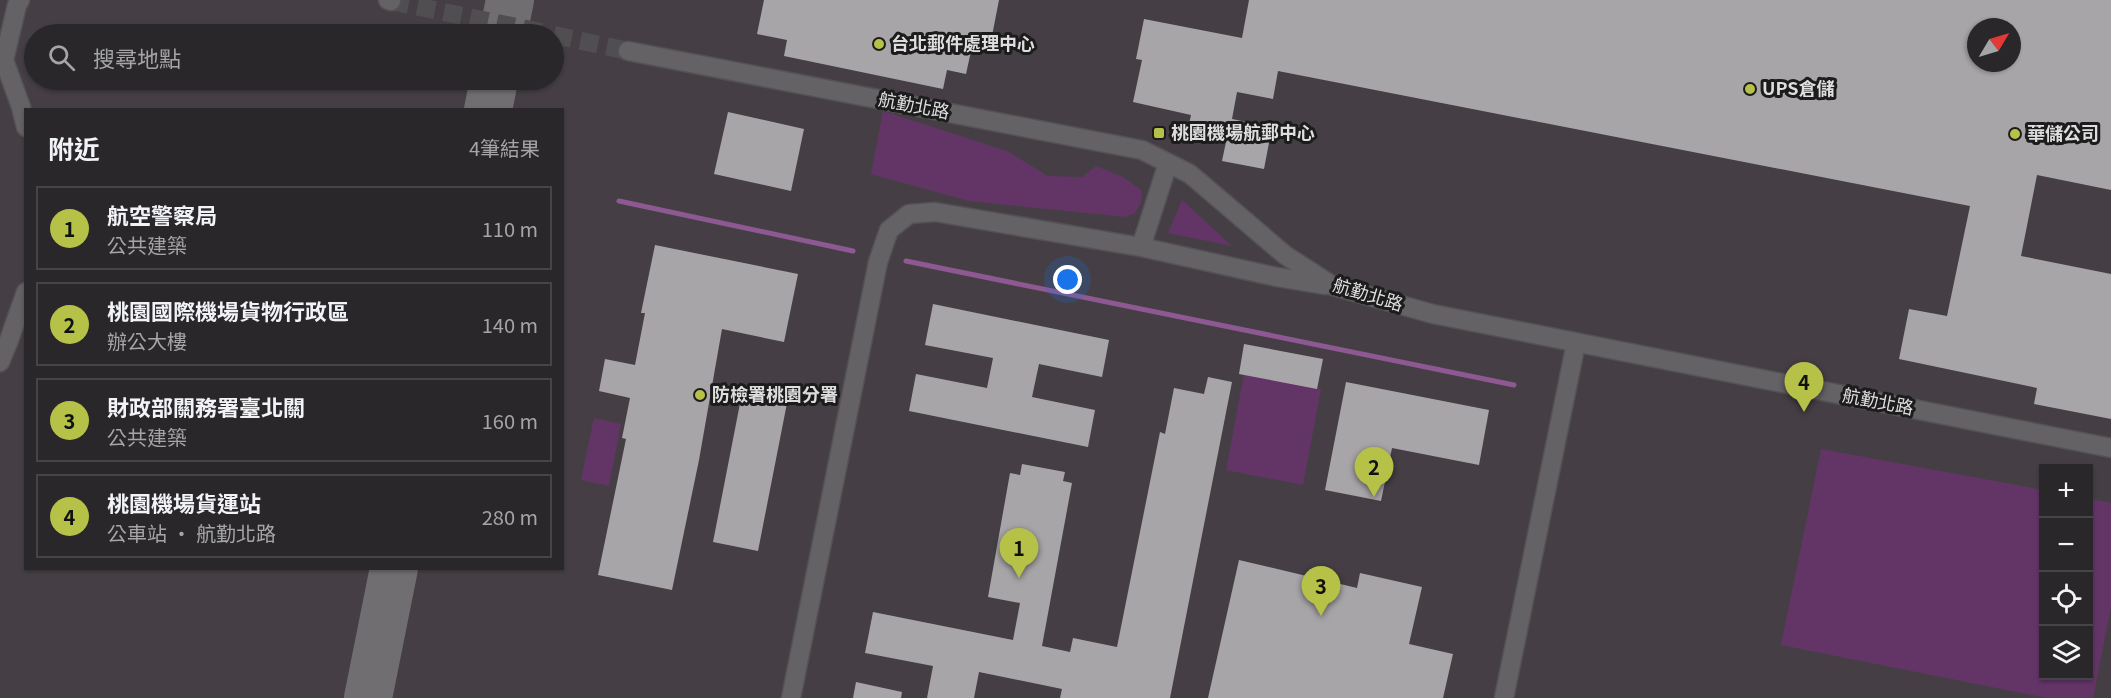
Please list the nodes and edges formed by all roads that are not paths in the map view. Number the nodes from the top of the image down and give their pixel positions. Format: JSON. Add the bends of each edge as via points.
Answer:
{"nodes":[{"id":1,"x":20,"y":0,"type":"edge"},
{"id":2,"x":628,"y":51,"type":"tunnel mouth"},
{"id":3,"x":2,"y":57,"type":"edge"},
{"id":4,"x":24,"y":119,"type":"edge"},
{"id":5,"x":1168,"y":163,"type":"junction"},
{"id":6,"x":1141,"y":247,"type":"junction"},
{"id":7,"x":1333,"y":286,"type":"junction"},
{"id":8,"x":24,"y":298,"type":"edge"},
{"id":9,"x":1576,"y":343,"type":"junction"},
{"id":10,"x":0,"y":362,"type":"edge"},
{"id":11,"x":2111,"y":448,"type":"edge"},
{"id":12,"x":790,"y":698,"type":"edge"},
{"id":13,"x":1503,"y":698,"type":"edge"}],
"edges":[{"from":1,"to":3,"type":"street"},
{"from":2,"to":5,"type":"street","name":"航勤北路","via":[[1142,150]]},
{"from":3,"to":4,"type":"street"},
{"from":5,"to":6,"type":"street"},
{"from":5,"to":7,"type":"street","name":"航勤北路","via":[[1190,174],[1285,255]]},
{"from":6,"to":7,"type":"street"},
{"from":6,"to":12,"type":"street","via":[[935,212],[909,214],[889,230],[878,262]]},
{"from":7,"to":9,"type":"street","name":"航勤北路","via":[[1433,314]]},
{"from":8,"to":10,"type":"street"},
{"from":9,"to":11,"type":"street","name":"航勤北路"},
{"from":9,"to":13,"type":"street"}]}
